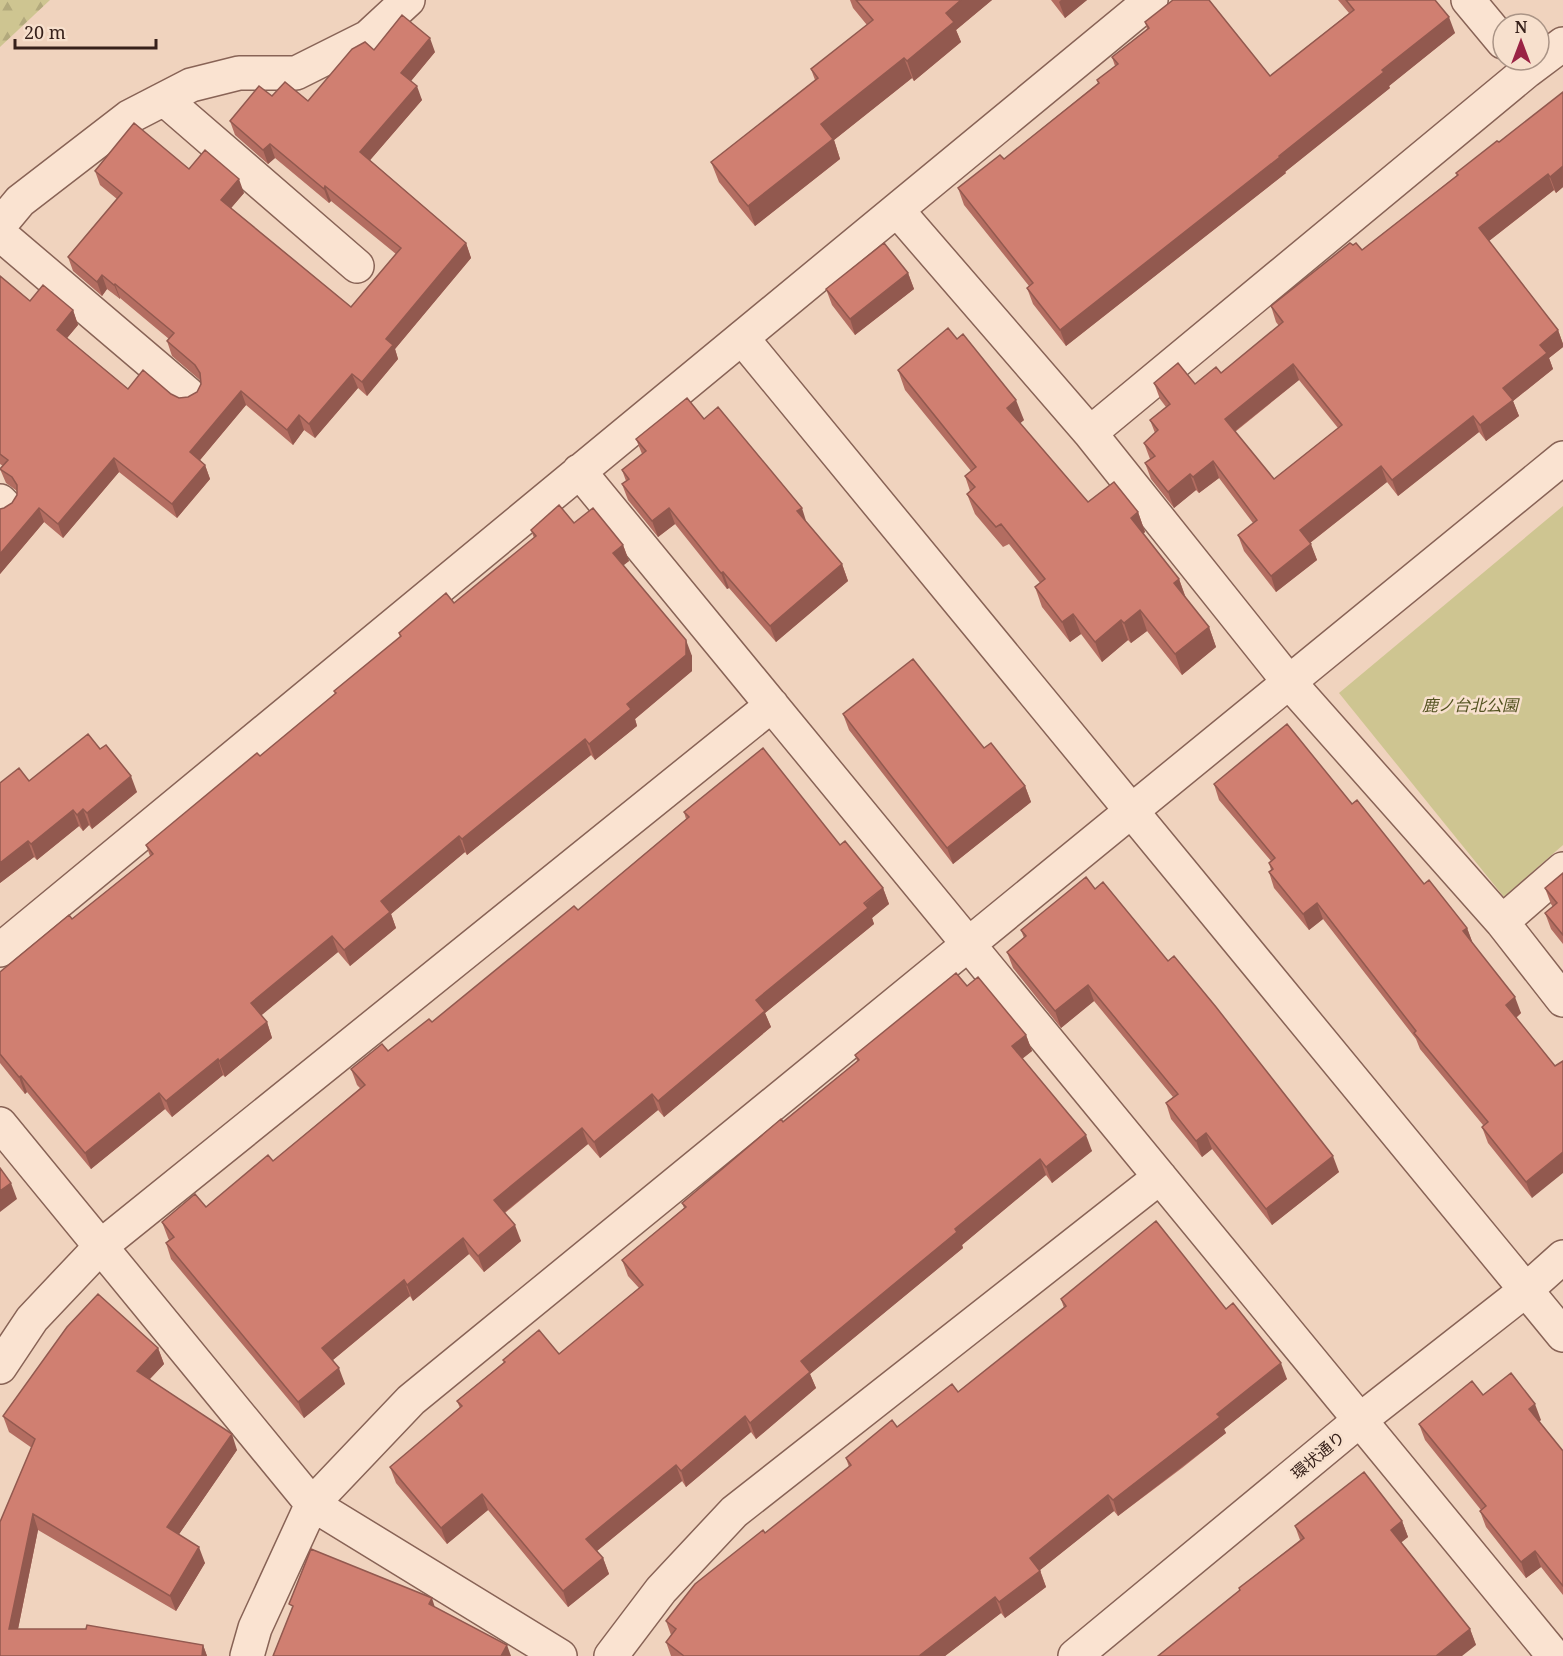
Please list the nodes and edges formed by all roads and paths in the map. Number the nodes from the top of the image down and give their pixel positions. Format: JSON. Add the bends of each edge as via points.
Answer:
{"nodes":[{"id":1,"x":408,"y":0,"type":"edge"},
{"id":2,"x":1151,"y":0,"type":"edge"},
{"id":3,"x":1468,"y":0,"type":"edge"},
{"id":4,"x":1491,"y":28,"type":"edge"},
{"id":5,"x":1515,"y":72,"type":"edge"},
{"id":6,"x":164,"y":99,"type":"junction"},
{"id":7,"x":897,"y":210,"type":"junction"},
{"id":8,"x":0,"y":225,"type":"edge"},
{"id":9,"x":0,"y":234,"type":"edge"},
{"id":10,"x":357,"y":266,"type":"dead end"},
{"id":11,"x":742,"y":338,"type":"junction"},
{"id":12,"x":188,"y":394,"type":"edge"},
{"id":13,"x":1090,"y":433,"type":"junction"},
{"id":14,"x":1563,"y":458,"type":"edge"},
{"id":15,"x":579,"y":471,"type":"junction"},
{"id":16,"x":1289,"y":682,"type":"junction"},
{"id":17,"x":772,"y":705,"type":"junction"},
{"id":18,"x":1131,"y":811,"type":"junction"},
{"id":19,"x":1563,"y":869,"type":"edge"},
{"id":20,"x":1502,"y":922,"type":"junction"},
{"id":21,"x":969,"y":944,"type":"junction"},
{"id":22,"x":0,"y":950,"type":"edge"},
{"id":23,"x":1563,"y":1000,"type":"edge"},
{"id":24,"x":0,"y":1124,"type":"edge"},
{"id":25,"x":1160,"y":1178,"type":"junction"},
{"id":26,"x":101,"y":1246,"type":"junction"},
{"id":27,"x":1563,"y":1257,"type":"edge"},
{"id":28,"x":1526,"y":1290,"type":"junction"},
{"id":29,"x":1563,"y":1335,"type":"edge"},
{"id":30,"x":0,"y":1367,"type":"edge"},
{"id":31,"x":1360,"y":1420,"type":"junction"},
{"id":32,"x":312,"y":1504,"type":"junction"},
{"id":33,"x":247,"y":1656,"type":"edge"},
{"id":34,"x":560,"y":1656,"type":"edge"},
{"id":35,"x":611,"y":1656,"type":"edge"},
{"id":36,"x":1075,"y":1656,"type":"edge"},
{"id":37,"x":1554,"y":1656,"type":"edge"}],
"edges":[{"from":1,"to":6,"type":"street","via":[[368,37],[296,73],[239,74],[191,85]]},
{"from":2,"to":7,"type":"street"},
{"from":3,"to":4,"type":"street"},
{"from":5,"to":13,"type":"street"},
{"from":6,"to":8,"type":"street","via":[[129,117],[20,201]]},
{"from":6,"to":10,"type":"street"},
{"from":7,"to":11,"type":"street"},
{"from":7,"to":13,"type":"street"},
{"from":9,"to":12,"type":"street"},
{"from":11,"to":15,"type":"street"},
{"from":11,"to":18,"type":"street"},
{"from":13,"to":16,"type":"street"},
{"from":14,"to":16,"type":"street"},
{"from":15,"to":17,"type":"street"},
{"from":15,"to":22,"type":"street"},
{"from":16,"to":18,"type":"street"},
{"from":16,"to":20,"type":"street"},
{"from":17,"to":21,"type":"street"},
{"from":17,"to":26,"type":"street"},
{"from":18,"to":21,"type":"street"},
{"from":18,"to":28,"type":"street"},
{"from":19,"to":20,"type":"street"},
{"from":20,"to":23,"type":"street"},
{"from":21,"to":25,"type":"street"},
{"from":21,"to":32,"type":"street","via":[[411,1400]]},
{"from":24,"to":26,"type":"street"},
{"from":25,"to":31,"type":"street"},
{"from":25,"to":35,"type":"street","via":[[734,1512],[661,1590]]},
{"from":26,"to":30,"type":"street","via":[[32,1319]]},
{"from":26,"to":32,"type":"street"},
{"from":27,"to":28,"type":"street","name":"環状通り"},
{"from":28,"to":29,"type":"street"},
{"from":28,"to":31,"type":"street","name":"環状通り"},
{"from":31,"to":36,"type":"street","name":"環状通り"},
{"from":31,"to":37,"type":"street"},
{"from":32,"to":33,"type":"street","via":[[255,1628]]},
{"from":32,"to":34,"type":"street"}]}
